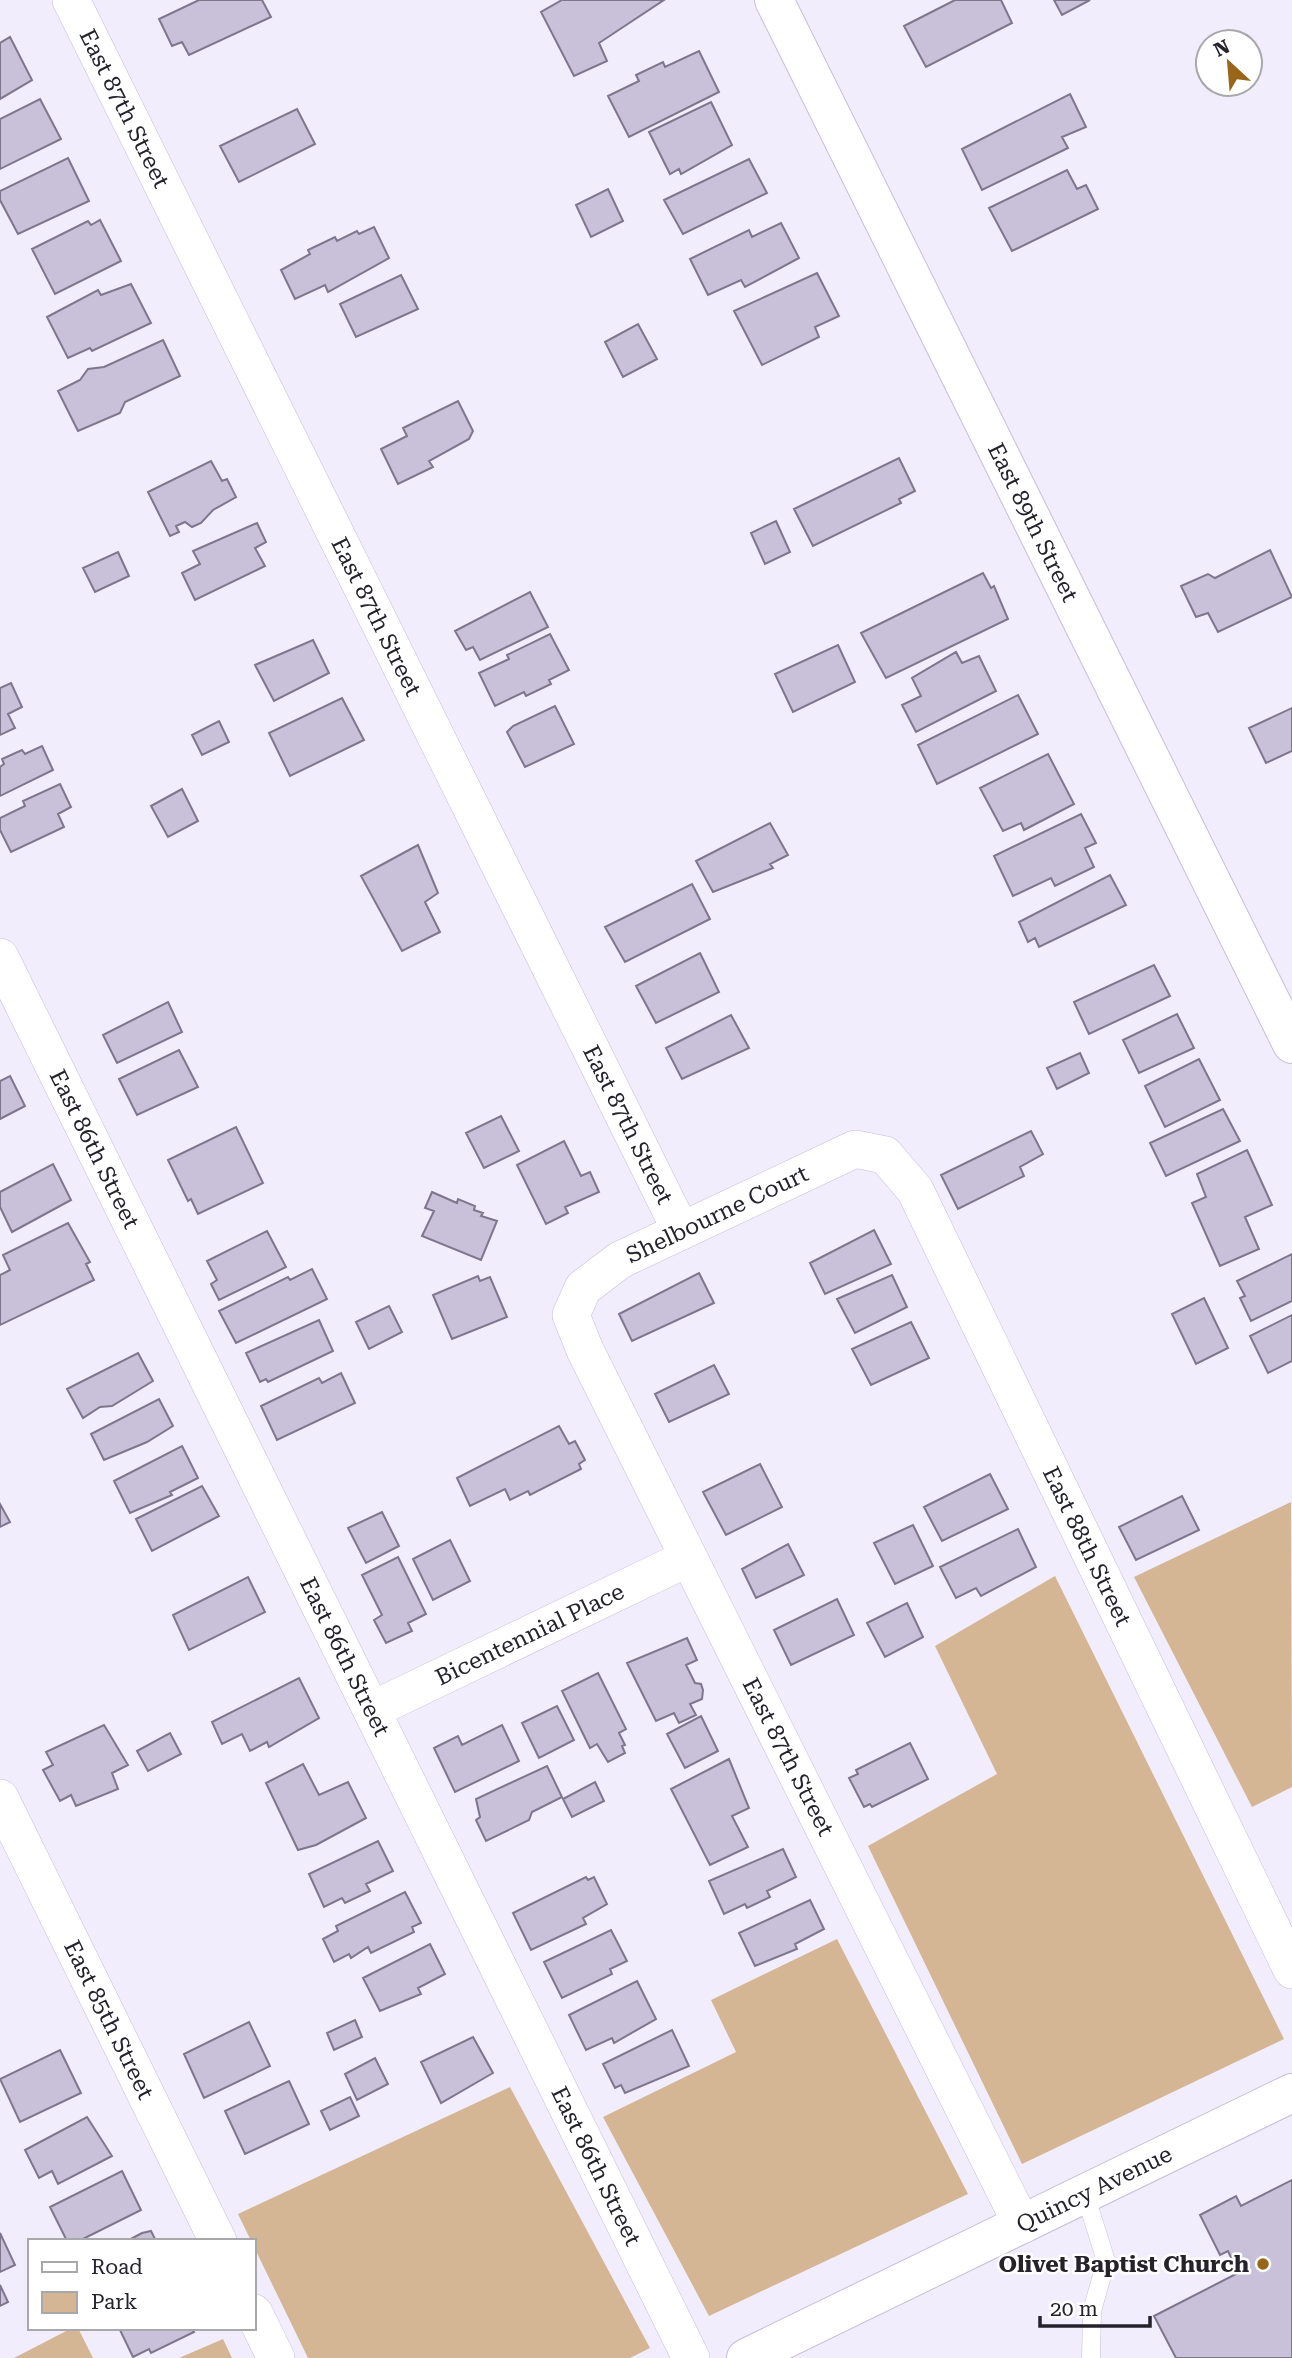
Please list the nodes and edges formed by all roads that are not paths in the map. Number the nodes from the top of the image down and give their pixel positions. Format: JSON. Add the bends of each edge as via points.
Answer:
{"nodes":[{"id":1,"x":71,"y":0,"type":"edge"},
{"id":2,"x":774,"y":0,"type":"edge"},
{"id":3,"x":0,"y":957,"type":"edge"},
{"id":4,"x":1292,"y":1044,"type":"edge"},
{"id":5,"x":855,"y":1149,"type":"joint"},
{"id":6,"x":681,"y":1231,"type":"junction"},
{"id":7,"x":583,"y":1288,"type":"joint"},
{"id":8,"x":688,"y":1558,"type":"junction"},
{"id":9,"x":372,"y":1710,"type":"junction"},
{"id":10,"x":0,"y":1798,"type":"edge"},
{"id":11,"x":1292,"y":1970,"type":"edge"},
{"id":12,"x":1292,"y":2093,"type":"edge"},
{"id":13,"x":1084,"y":2194,"type":"junction"},
{"id":14,"x":1022,"y":2225,"type":"junction"},
{"id":15,"x":217,"y":2239,"type":"edge"},
{"id":16,"x":256,"y":2317,"type":"edge"},
{"id":17,"x":276,"y":2358,"type":"edge"},
{"id":18,"x":691,"y":2358,"type":"edge"},
{"id":19,"x":746,"y":2358,"type":"edge"},
{"id":20,"x":1091,"y":2358,"type":"edge"}],
"edges":[{"from":1,"to":6,"type":"street","name":"East 87th Street"},
{"from":2,"to":4,"type":"street","name":"East 89th Street"},
{"from":3,"to":9,"type":"street","name":"East 86th Street"},
{"from":5,"to":6,"type":"street","name":"Shelbourne Court"},
{"from":5,"to":11,"type":"street","name":"East 88th Street","via":[[885,1155],[915,1190]]},
{"from":6,"to":7,"type":"street","name":"Shelbourne Court","via":[[620,1260]]},
{"from":7,"to":8,"type":"street","name":"East 87th Street","via":[[571,1315]]},
{"from":8,"to":9,"type":"street","name":"Bicentennial Place"},
{"from":8,"to":14,"type":"street","name":"East 87th Street"},
{"from":9,"to":18,"type":"street","name":"East 86th Street"},
{"from":10,"to":15,"type":"street","name":"East 85th Street"},
{"from":12,"to":13,"type":"street","name":"Quincy Avenue"},
{"from":13,"to":14,"type":"street","name":"Quincy Avenue"},
{"from":13,"to":20,"type":"lane","via":[[1106,2261],[1092,2311]]},
{"from":14,"to":19,"type":"street","name":"Quincy Avenue"},
{"from":16,"to":17,"type":"street"}]}
